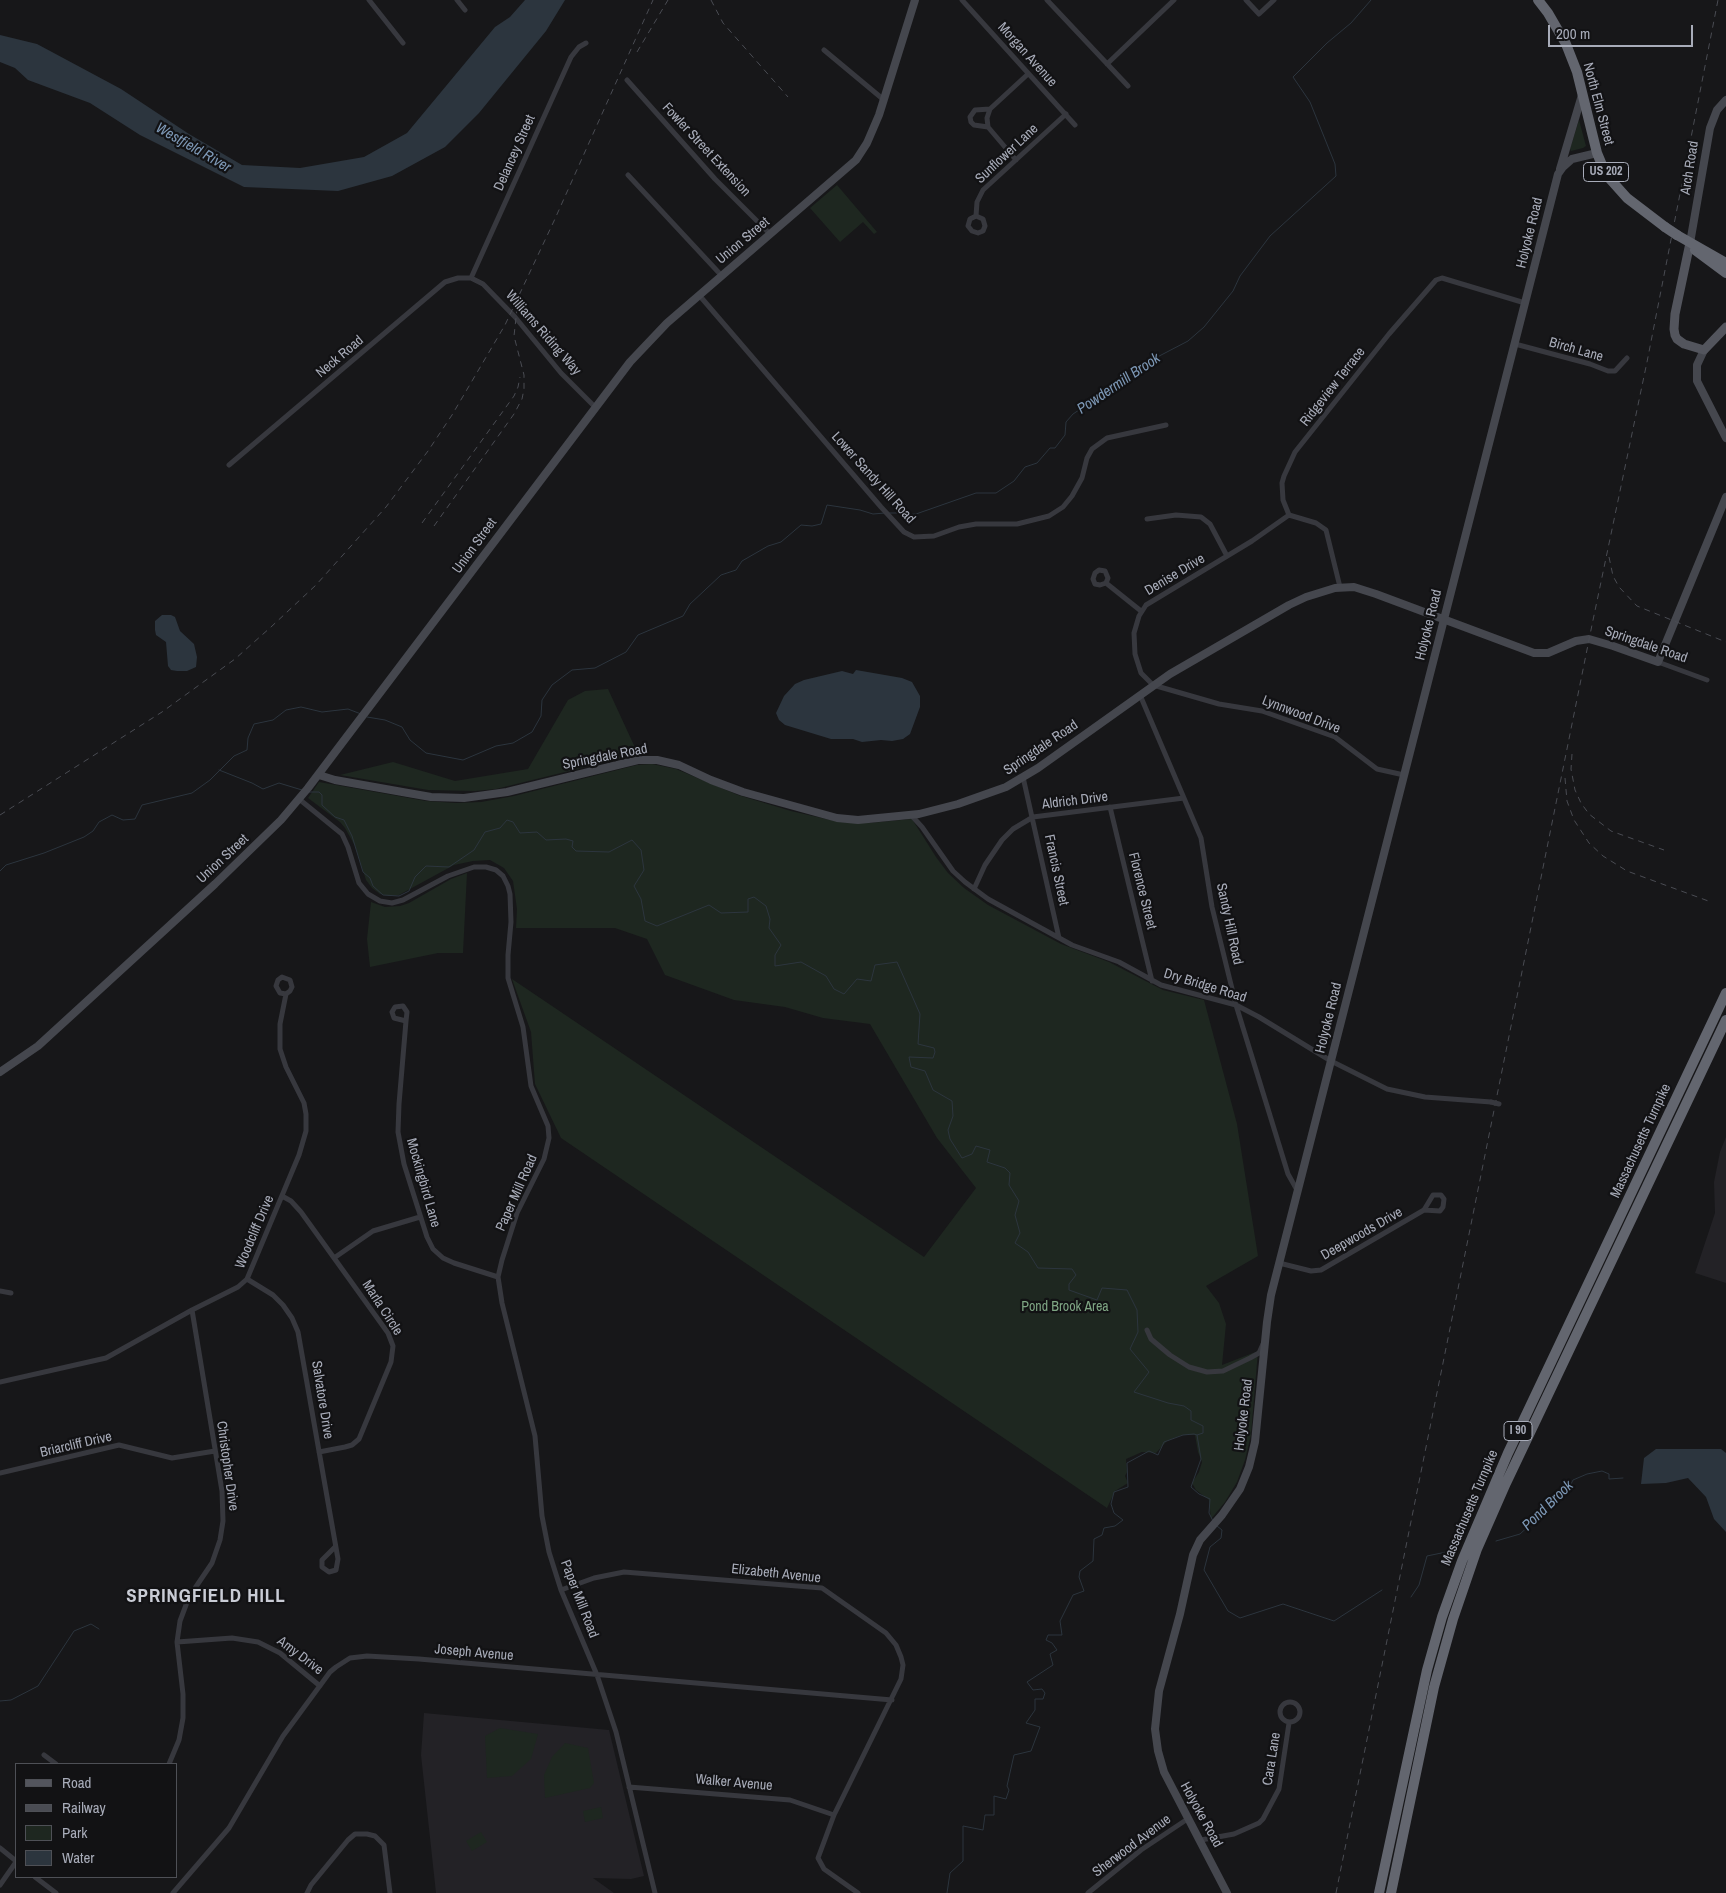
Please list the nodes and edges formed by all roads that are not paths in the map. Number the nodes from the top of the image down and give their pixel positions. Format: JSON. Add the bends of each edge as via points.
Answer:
{"nodes":[{"id":1,"x":369,"y":0,"type":"edge"},
{"id":2,"x":457,"y":0,"type":"edge"},
{"id":3,"x":915,"y":0,"type":"edge"},
{"id":4,"x":962,"y":0,"type":"edge"},
{"id":5,"x":1048,"y":0,"type":"edge"},
{"id":6,"x":1173,"y":0,"type":"edge"},
{"id":7,"x":1246,"y":0,"type":"edge"},
{"id":8,"x":1274,"y":0,"type":"edge"},
{"id":9,"x":1538,"y":0,"type":"edge"},
{"id":10,"x":465,"y":10,"type":"dead end"},
{"id":11,"x":403,"y":43,"type":"dead end"},
{"id":12,"x":586,"y":43,"type":"dead end"},
{"id":13,"x":824,"y":50,"type":"dead end"},
{"id":14,"x":1107,"y":64,"type":"junction"},
{"id":15,"x":1028,"y":74,"type":"junction"},
{"id":16,"x":627,"y":80,"type":"dead end"},
{"id":17,"x":1128,"y":86,"type":"dead end"},
{"id":18,"x":1582,"y":94,"type":"junction"},
{"id":19,"x":884,"y":100,"type":"junction"},
{"id":20,"x":1726,"y":100,"type":"edge"},
{"id":21,"x":990,"y":109,"type":"junction"},
{"id":22,"x":1066,"y":114,"type":"junction"},
{"id":23,"x":1075,"y":125,"type":"dead end"},
{"id":24,"x":988,"y":128,"type":"junction"},
{"id":25,"x":1597,"y":152,"type":"junction"},
{"id":26,"x":1016,"y":160,"type":"junction"},
{"id":27,"x":1558,"y":174,"type":"junction"},
{"id":28,"x":628,"y":175,"type":"dead end"},
{"id":29,"x":976,"y":216,"type":"dead end"},
{"id":30,"x":770,"y":234,"type":"junction"},
{"id":31,"x":1690,"y":243,"type":"junction"},
{"id":32,"x":1726,"y":263,"type":"edge"},
{"id":33,"x":1726,"y":273,"type":"edge"},
{"id":34,"x":721,"y":275,"type":"junction"},
{"id":35,"x":471,"y":278,"type":"junction"},
{"id":36,"x":699,"y":295,"type":"junction"},
{"id":37,"x":1525,"y":303,"type":"junction"},
{"id":38,"x":1726,"y":327,"type":"edge"},
{"id":39,"x":1514,"y":344,"type":"junction"},
{"id":40,"x":1704,"y":350,"type":"junction"},
{"id":41,"x":1627,"y":358,"type":"dead end"},
{"id":42,"x":596,"y":407,"type":"junction"},
{"id":43,"x":1166,"y":425,"type":"dead end"},
{"id":44,"x":1726,"y":438,"type":"edge"},
{"id":45,"x":229,"y":466,"type":"dead end"},
{"id":46,"x":1726,"y":497,"type":"edge"},
{"id":47,"x":1289,"y":515,"type":"junction"},
{"id":48,"x":1146,"y":519,"type":"dead end"},
{"id":49,"x":1227,"y":556,"type":"junction"},
{"id":50,"x":1106,"y":583,"type":"dead end"},
{"id":51,"x":1340,"y":587,"type":"junction"},
{"id":52,"x":1141,"y":611,"type":"junction"},
{"id":53,"x":1444,"y":619,"type":"junction"},
{"id":54,"x":1658,"y":662,"type":"junction"},
{"id":55,"x":1707,"y":680,"type":"dead end"},
{"id":56,"x":1153,"y":685,"type":"junction"},
{"id":57,"x":1140,"y":695,"type":"junction"},
{"id":58,"x":318,"y":774,"type":"junction"},
{"id":59,"x":1404,"y":775,"type":"junction"},
{"id":60,"x":1024,"y":777,"type":"junction"},
{"id":61,"x":304,"y":793,"type":"junction"},
{"id":62,"x":1184,"y":798,"type":"junction"},
{"id":63,"x":1110,"y":807,"type":"junction"},
{"id":64,"x":911,"y":815,"type":"junction"},
{"id":65,"x":1033,"y":817,"type":"junction"},
{"id":66,"x":974,"y":889,"type":"junction"},
{"id":67,"x":1059,"y":938,"type":"junction"},
{"id":68,"x":1152,"y":980,"type":"junction"},
{"id":69,"x":1726,"y":993,"type":"edge"},
{"id":70,"x":286,"y":994,"type":"dead end"},
{"id":71,"x":1236,"y":1005,"type":"junction"},
{"id":72,"x":1726,"y":1020,"type":"edge"},
{"id":73,"x":406,"y":1021,"type":"dead end"},
{"id":74,"x":1331,"y":1061,"type":"junction"},
{"id":75,"x":0,"y":1072,"type":"edge"},
{"id":76,"x":1499,"y":1104,"type":"dead end"},
{"id":77,"x":1297,"y":1190,"type":"junction"},
{"id":78,"x":282,"y":1196,"type":"junction"},
{"id":79,"x":1424,"y":1210,"type":"dead end"},
{"id":80,"x":420,"y":1216,"type":"junction"},
{"id":81,"x":334,"y":1258,"type":"junction"},
{"id":82,"x":1279,"y":1263,"type":"junction"},
{"id":83,"x":498,"y":1277,"type":"junction"},
{"id":84,"x":247,"y":1279,"type":"junction"},
{"id":85,"x":0,"y":1291,"type":"edge"},
{"id":86,"x":11,"y":1293,"type":"dead end"},
{"id":87,"x":192,"y":1310,"type":"junction"},
{"id":88,"x":1147,"y":1330,"type":"dead end"},
{"id":89,"x":1265,"y":1341,"type":"junction"},
{"id":90,"x":0,"y":1382,"type":"edge"},
{"id":91,"x":215,"y":1451,"type":"junction"},
{"id":92,"x":319,"y":1452,"type":"junction"},
{"id":93,"x":0,"y":1474,"type":"edge"},
{"id":94,"x":335,"y":1547,"type":"junction"},
{"id":95,"x":561,"y":1590,"type":"junction"},
{"id":96,"x":177,"y":1642,"type":"junction"},
{"id":97,"x":597,"y":1675,"type":"junction"},
{"id":98,"x":320,"y":1686,"type":"junction"},
{"id":99,"x":892,"y":1700,"type":"junction"},
{"id":100,"x":1289,"y":1723,"type":"junction"},
{"id":101,"x":44,"y":1755,"type":"dead end"},
{"id":102,"x":55,"y":1763,"type":"edge"},
{"id":103,"x":169,"y":1763,"type":"edge"},
{"id":104,"x":629,"y":1787,"type":"junction"},
{"id":105,"x":834,"y":1815,"type":"junction"},
{"id":106,"x":1189,"y":1818,"type":"junction"},
{"id":107,"x":1201,"y":1840,"type":"junction"},
{"id":108,"x":0,"y":1848,"type":"edge"},
{"id":109,"x":15,"y":1860,"type":"edge"},
{"id":110,"x":15,"y":1862,"type":"edge"},
{"id":111,"x":36,"y":1878,"type":"edge"},
{"id":112,"x":0,"y":1885,"type":"edge"},
{"id":113,"x":56,"y":1893,"type":"edge"},
{"id":114,"x":173,"y":1893,"type":"edge"},
{"id":115,"x":307,"y":1893,"type":"edge"},
{"id":116,"x":390,"y":1893,"type":"edge"},
{"id":117,"x":655,"y":1893,"type":"edge"},
{"id":118,"x":858,"y":1893,"type":"edge"},
{"id":119,"x":1088,"y":1893,"type":"edge"},
{"id":120,"x":1227,"y":1893,"type":"edge"},
{"id":121,"x":1379,"y":1893,"type":"edge"},
{"id":122,"x":1391,"y":1893,"type":"edge"}],
"edges":[{"from":1,"to":11,"type":"street"},
{"from":2,"to":10,"type":"street"},
{"from":3,"to":19,"type":"street","name":"Union Street"},
{"from":4,"to":15,"type":"street","name":"Morgan Avenue"},
{"from":5,"to":14,"type":"street"},
{"from":6,"to":14,"type":"street"},
{"from":7,"to":8,"type":"street","via":[[1259,14]]},
{"from":9,"to":18,"type":"highway","name":"North Elm Street","number":"US 202","via":[[1566,44]]},
{"from":12,"to":35,"type":"street","name":"Delancey Street","via":[[578,47],[571,57]]},
{"from":13,"to":19,"type":"street"},
{"from":14,"to":17,"type":"street"},
{"from":15,"to":21,"type":"street"},
{"from":15,"to":22,"type":"street","name":"Morgan Avenue"},
{"from":16,"to":30,"type":"street","name":"Fowler Street Extension","via":[[715,180]]},
{"from":18,"to":25,"type":"highway","name":"North Elm Street","number":"US 202"},
{"from":18,"to":27,"type":"street","name":"Holyoke Road"},
{"from":19,"to":30,"type":"street","name":"Union Street","via":[[871,136],[856,160]]},
{"from":20,"to":31,"type":"street","name":"Arch Road","via":[[1717,110],[1710,128]]},
{"from":21,"to":24,"type":"street"},
{"from":21,"to":24,"type":"street","via":[[975,110],[970,117],[974,125]]},
{"from":22,"to":23,"type":"street","name":"Morgan Avenue"},
{"from":22,"to":26,"type":"street","name":"Sunflower Lane"},
{"from":24,"to":26,"type":"street"},
{"from":25,"to":27,"type":"street","via":[[1572,159]]},
{"from":25,"to":31,"type":"highway","name":"North Elm Street","number":"US 202","bridge":true,"via":[[1610,179],[1627,198]]},
{"from":26,"to":29,"type":"street","name":"Sunflower Lane","via":[[983,190],[977,202]]},
{"from":27,"to":37,"type":"street","name":"Holyoke Road"},
{"from":28,"to":34,"type":"street"},
{"from":30,"to":34,"type":"street","name":"Union Street"},
{"from":31,"to":32,"type":"highway","number":"US 202"},
{"from":31,"to":33,"type":"highway","number":"US 202"},
{"from":31,"to":40,"type":"main road","via":[[1674,329],[1677,339],[1684,344]]},
{"from":34,"to":36,"type":"street","name":"Union Street"},
{"from":35,"to":42,"type":"street","name":"Williams Riding Way","via":[[494,294],[561,373]]},
{"from":35,"to":45,"type":"street","name":"Neck Road","via":[[445,282]]},
{"from":36,"to":42,"type":"street","name":"Union Street","via":[[650,340]]},
{"from":36,"to":43,"type":"street","name":"Lower Sandy Hill Road","via":[[881,507],[904,532],[914,537],[924,538],[976,524],[1017,524],[1050,516],[1072,496],[1092,449],[1107,438]]},
{"from":37,"to":39,"type":"street","name":"Holyoke Road"},
{"from":37,"to":47,"type":"street","name":"Ridgeview Terrace","via":[[1442,278],[1436,280],[1295,452],[1282,483],[1283,500]]},
{"from":38,"to":40,"type":"main road"},
{"from":39,"to":41,"type":"street","name":"Birch Lane","via":[[1608,371],[1615,371]]},
{"from":39,"to":53,"type":"street","name":"Holyoke Road"},
{"from":40,"to":44,"type":"street","via":[[1699,359],[1697,381]]},
{"from":42,"to":58,"type":"street","name":"Union Street"},
{"from":46,"to":54,"type":"street"},
{"from":47,"to":49,"type":"street","name":"Denise Drive"},
{"from":47,"to":51,"type":"street","via":[[1316,523],[1326,530]]},
{"from":48,"to":49,"type":"street","via":[[1176,514],[1201,517],[1210,524]]},
{"from":49,"to":52,"type":"street","name":"Denise Drive","via":[[1152,600]]},
{"from":50,"to":52,"type":"street"},
{"from":51,"to":53,"type":"street","name":"Springdale Road","via":[[1365,590]]},
{"from":51,"to":56,"type":"street","name":"Springdale Road","via":[[1289,605]]},
{"from":52,"to":56,"type":"street","name":"Denise Drive","via":[[1134,631],[1135,654],[1141,673]]},
{"from":53,"to":54,"type":"street","name":"Springdale Road","via":[[1534,653],[1548,653],[1589,639]]},
{"from":53,"to":59,"type":"street","name":"Holyoke Road"},
{"from":54,"to":55,"type":"street","name":"Springdale Road"},
{"from":56,"to":57,"type":"street","name":"Springdale Road"},
{"from":56,"to":59,"type":"street","name":"Lynnwood Drive","via":[[1219,704],[1267,712],[1335,737],[1377,769]]},
{"from":57,"to":60,"type":"street","name":"Springdale Road"},
{"from":57,"to":62,"type":"street","name":"Sandy Hill Road"},
{"from":58,"to":61,"type":"street","name":"Union Street"},
{"from":58,"to":64,"type":"street","name":"Springdale Road","via":[[431,797],[470,798],[638,760],[657,760],[679,765],[743,792],[837,818],[858,820]]},
{"from":59,"to":74,"type":"street","name":"Holyoke Road"},
{"from":60,"to":64,"type":"street","name":"Springdale Road","via":[[991,793]]},
{"from":60,"to":65,"type":"street","name":"Francis Street"},
{"from":61,"to":75,"type":"street","name":"Union Street","via":[[258,844],[179,917],[38,1046]]},
{"from":61,"to":83,"type":"street","name":"Paper Mill Road","via":[[342,834],[360,883],[368,894],[380,901],[392,903],[403,900],[448,876],[474,867],[496,870],[508,886],[511,922],[508,978],[523,1027],[531,1086],[550,1138],[544,1159],[517,1212]]},
{"from":62,"to":63,"type":"street","name":"Aldrich Drive"},
{"from":62,"to":71,"type":"street","name":"Sandy Hill Road","via":[[1204,848],[1213,912]]},
{"from":63,"to":65,"type":"street","name":"Aldrich Drive"},
{"from":63,"to":68,"type":"street","name":"Florence Street"},
{"from":64,"to":66,"type":"street","name":"Dry Bridge Road","via":[[953,871]]},
{"from":65,"to":66,"type":"street","name":"Aldrich Drive","via":[[1002,840]]},
{"from":65,"to":67,"type":"street","name":"Francis Street"},
{"from":66,"to":67,"type":"street","name":"Dry Bridge Road"},
{"from":67,"to":68,"type":"street","name":"Dry Bridge Road","via":[[1119,962]]},
{"from":68,"to":71,"type":"street","name":"Dry Bridge Road"},
{"from":69,"to":121,"type":"highway","name":"Massachusetts Turnpike","number":"I 90","via":[[1512,1444],[1462,1561],[1427,1670]]},
{"from":70,"to":78,"type":"street","name":"Woodcliff Drive","via":[[280,1024],[280,1049],[304,1102],[306,1126],[302,1149]]},
{"from":71,"to":74,"type":"street","name":"Dry Bridge Road"},
{"from":71,"to":77,"type":"street","name":"Sandy Hill Road","via":[[1288,1174]]},
{"from":72,"to":122,"type":"highway","name":"Massachusetts Turnpike","number":"I 90","via":[[1506,1483],[1478,1549],[1436,1678]]},
{"from":73,"to":80,"type":"street","name":"Mockingbird Lane","via":[[398,1132],[402,1159]]},
{"from":74,"to":76,"type":"street","name":"Dry Bridge Road","bridge":true,"via":[[1395,1091]]},
{"from":74,"to":77,"type":"street","name":"Holyoke Road"},
{"from":77,"to":82,"type":"street","name":"Holyoke Road"},
{"from":78,"to":81,"type":"street","name":"Marla Circle","via":[[298,1207]]},
{"from":78,"to":84,"type":"street","name":"Woodcliff Drive"},
{"from":79,"to":82,"type":"street","name":"Deepwoods Drive","via":[[1321,1270]]},
{"from":80,"to":81,"type":"street","via":[[373,1232]]},
{"from":80,"to":83,"type":"street","name":"Mockingbird Lane","via":[[429,1242],[439,1255]]},
{"from":81,"to":92,"type":"street","name":"Marla Circle","via":[[390,1337],[394,1350],[359,1439],[352,1445]]},
{"from":82,"to":89,"type":"street","name":"Holyoke Road"},
{"from":83,"to":95,"type":"street","name":"Paper Mill Road","via":[[535,1436],[542,1516]]},
{"from":84,"to":87,"type":"street","name":"Woodcliff Drive","via":[[238,1287]]},
{"from":84,"to":92,"type":"street","name":"Salvatore Drive","via":[[278,1300],[296,1325]]},
{"from":85,"to":86,"type":"street"},
{"from":87,"to":90,"type":"street","name":"Woodcliff Drive","via":[[106,1358]]},
{"from":87,"to":91,"type":"street","name":"Christopher Drive"},
{"from":88,"to":89,"type":"street","via":[[1151,1339],[1170,1355],[1189,1367],[1207,1372],[1223,1371],[1259,1353]]},
{"from":89,"to":106,"type":"street","name":"Holyoke Road","via":[[1255,1442],[1250,1462],[1240,1488],[1200,1540],[1193,1555],[1156,1716],[1158,1751],[1164,1772]]},
{"from":91,"to":93,"type":"street","name":"Briarcliff Drive","via":[[172,1458],[119,1446]]},
{"from":91,"to":96,"type":"street","name":"Christopher Drive","via":[[223,1508],[220,1540],[208,1570],[186,1604]]},
{"from":92,"to":94,"type":"street","name":"Salvatore Drive"},
{"from":94,"to":94,"type":"street","name":"Salvatore Drive","via":[[338,1566],[329,1572],[322,1567],[322,1560]]},
{"from":95,"to":97,"type":"street","name":"Paper Mill Road"},
{"from":95,"to":99,"type":"street","name":"Elizabeth Avenue","via":[[624,1572],[826,1590],[886,1633],[897,1646],[902,1671]]},
{"from":96,"to":98,"type":"street","name":"Amy Drive","via":[[232,1638],[258,1642],[280,1653]]},
{"from":96,"to":103,"type":"street","name":"Christopher Drive","via":[[183,1709],[178,1740]]},
{"from":97,"to":98,"type":"street","name":"Joseph Avenue","via":[[360,1656],[336,1666]]},
{"from":97,"to":99,"type":"street","name":"Joseph Avenue"},
{"from":97,"to":104,"type":"street","name":"Paper Mill Road","via":[[616,1732]]},
{"from":98,"to":114,"type":"street","name":"Joseph Avenue","via":[[283,1736],[229,1828]]},
{"from":99,"to":105,"type":"street","name":"Elizabeth Avenue"},
{"from":100,"to":100,"type":"street","name":"Cara Lane","via":[[1295,1722],[1300,1714],[1298,1706],[1290,1702],[1280,1711],[1282,1719]]},
{"from":100,"to":107,"type":"street","name":"Cara Lane","via":[[1279,1789],[1264,1819],[1234,1834]]},
{"from":101,"to":102,"type":"street"},
{"from":104,"to":105,"type":"street","name":"Walker Avenue","via":[[790,1800]]},
{"from":104,"to":117,"type":"street","name":"Paper Mill Road"},
{"from":105,"to":118,"type":"street","name":"Elizabeth Avenue","via":[[820,1850],[819,1862],[832,1876]]},
{"from":106,"to":107,"type":"street","name":"Holyoke Road"},
{"from":106,"to":119,"type":"street","name":"Sherwood Avenue","via":[[1141,1850]]},
{"from":107,"to":120,"type":"street","name":"Holyoke Road"},
{"from":108,"to":109,"type":"street"},
{"from":110,"to":112,"type":"street"},
{"from":111,"to":113,"type":"street"},
{"from":115,"to":116,"type":"street","via":[[355,1834],[375,1836],[384,1846]]}]}
